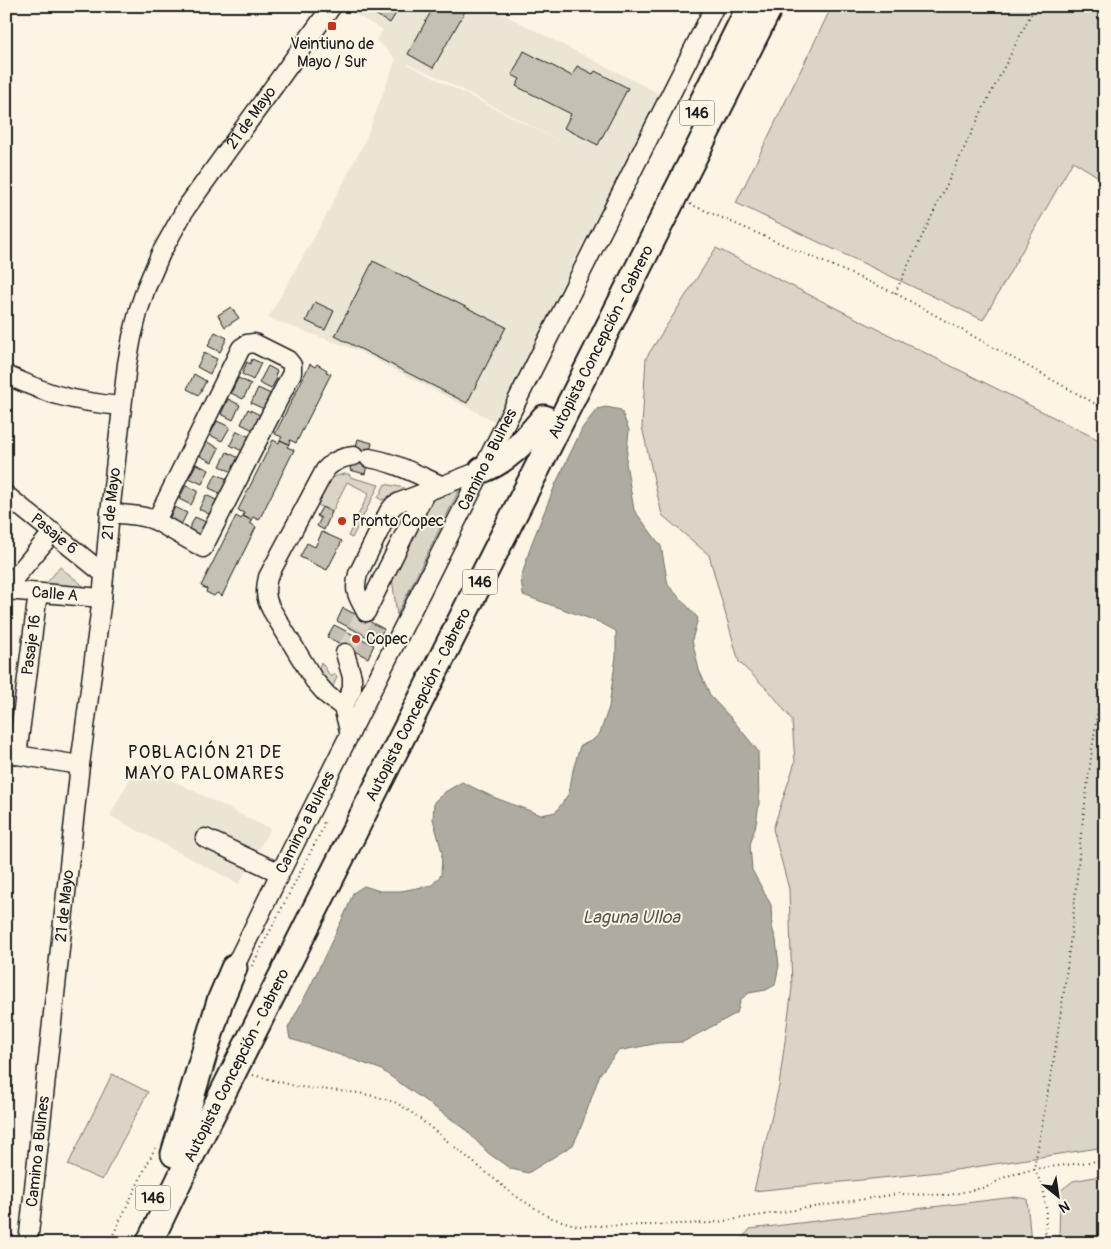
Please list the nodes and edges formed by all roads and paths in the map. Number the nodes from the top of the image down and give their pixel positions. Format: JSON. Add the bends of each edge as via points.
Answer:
{"nodes":[{"id":1,"x":332,"y":6,"type":"edge"},
{"id":2,"x":715,"y":6,"type":"edge"},
{"id":3,"x":750,"y":6,"type":"edge"},
{"id":4,"x":770,"y":6,"type":"edge"},
{"id":5,"x":1035,"y":6,"type":"edge"},
{"id":6,"x":674,"y":197,"type":"junction"},
{"id":7,"x":895,"y":294,"type":"junction"},
{"id":8,"x":6,"y":375,"type":"edge"},
{"id":9,"x":121,"y":406,"type":"junction"},
{"id":10,"x":1105,"y":409,"type":"edge"},
{"id":11,"x":544,"y":418,"type":"junction"},
{"id":12,"x":482,"y":470,"type":"junction"},
{"id":13,"x":434,"y":488,"type":"junction"},
{"id":14,"x":6,"y":495,"type":"edge"},
{"id":15,"x":110,"y":513,"type":"junction"},
{"id":16,"x":156,"y":522,"type":"junction"},
{"id":17,"x":53,"y":532,"type":"junction"},
{"id":18,"x":104,"y":574,"type":"junction"},
{"id":19,"x":6,"y":589,"type":"edge"},
{"id":20,"x":38,"y":593,"type":"junction"},
{"id":21,"x":102,"y":598,"type":"junction"},
{"id":22,"x":346,"y":653,"type":"tunnel mouth"},
{"id":23,"x":1105,"y":660,"type":"edge"},
{"id":24,"x":343,"y":707,"type":"junction"},
{"id":25,"x":350,"y":734,"type":"junction"},
{"id":26,"x":12,"y":753,"type":"edge"},
{"id":27,"x":80,"y":765,"type":"junction"},
{"id":28,"x":205,"y":838,"type":"dead end"},
{"id":29,"x":280,"y":873,"type":"junction"},
{"id":30,"x":234,"y":968,"type":"joint"},
{"id":31,"x":48,"y":1059,"type":"joint"},
{"id":32,"x":234,"y":1070,"type":"junction"},
{"id":33,"x":174,"y":1154,"type":"junction"},
{"id":34,"x":1105,"y":1160,"type":"edge"},
{"id":35,"x":1034,"y":1169,"type":"junction"},
{"id":36,"x":28,"y":1243,"type":"edge"},
{"id":37,"x":133,"y":1243,"type":"edge"},
{"id":38,"x":149,"y":1243,"type":"edge"},
{"id":39,"x":1045,"y":1243,"type":"edge"}],
"edges":[{"from":1,"to":9,"type":"street","name":"21 de Mayo","via":[[186,208],[165,245],[139,309]]},
{"from":2,"to":12,"type":"street","name":"Camino a Bulnes"},
{"from":3,"to":11,"type":"highway","name":"Autopista Concepción - Cabrero","number":"146"},
{"from":4,"to":6,"type":"highway","name":"Autopista Concepción - Cabrero","number":"146"},
{"from":5,"to":7,"type":"path"},
{"from":6,"to":7,"type":"path"},
{"from":6,"to":32,"type":"highway","name":"Autopista Concepción - Cabrero","number":"146"},
{"from":7,"to":10,"type":"path"},
{"from":8,"to":9,"type":"street","via":[[64,397]]},
{"from":9,"to":15,"type":"street","name":"21 de Mayo"},
{"from":11,"to":12,"type":"highway","via":[[510,455]]},
{"from":11,"to":33,"type":"highway","name":"Autopista Concepción - Cabrero","number":"146"},
{"from":12,"to":13,"type":"street"},
{"from":12,"to":25,"type":"street","name":"Camino a Bulnes"},
{"from":13,"to":13,"type":"street","via":[[394,505],[389,511],[356,582],[356,592],[366,612]]},
{"from":13,"to":24,"type":"street","via":[[380,460],[361,457],[340,459],[325,470],[268,577],[268,604],[314,680]]},
{"from":14,"to":17,"type":"street","name":"Pasaje 6"},
{"from":15,"to":16,"type":"street","via":[[142,516]]},
{"from":15,"to":18,"type":"street","name":"21 de Mayo"},
{"from":16,"to":16,"type":"street","via":[[203,548],[292,374],[288,360],[254,344],[241,348]]},
{"from":17,"to":18,"type":"street","name":"Pasaje 6"},
{"from":17,"to":19,"type":"street"},
{"from":18,"to":21,"type":"street","name":"21 de Mayo"},
{"from":19,"to":20,"type":"street","name":"Calle A"},
{"from":20,"to":21,"type":"street","name":"Calle A"},
{"from":20,"to":26,"type":"street","name":"Pasaje 16"},
{"from":21,"to":27,"type":"street","name":"21 de Mayo"},
{"from":22,"to":24,"type":"street","via":[[352,689]]},
{"from":23,"to":35,"type":"path","via":[[1084,806],[1063,993]]},
{"from":24,"to":25,"type":"street"},
{"from":25,"to":29,"type":"street","name":"Camino a Bulnes"},
{"from":26,"to":27,"type":"street"},
{"from":27,"to":31,"type":"street","name":"21 de Mayo"},
{"from":28,"to":29,"type":"street"},
{"from":29,"to":30,"type":"street","name":"Camino a Bulnes"},
{"from":30,"to":33,"type":"highway","via":[[220,1001]]},
{"from":31,"to":36,"type":"street","name":"Camino a Bulnes"},
{"from":32,"to":35,"type":"path","via":[[299,1087],[359,1093],[397,1103],[514,1195],[549,1217],[578,1226],[711,1223],[897,1194],[949,1194],[987,1187],[1007,1176]]},
{"from":32,"to":38,"type":"highway","name":"Autopista Concepción - Cabrero","number":"146"},
{"from":33,"to":37,"type":"highway","name":"Autopista Concepción - Cabrero","number":"146"},
{"from":34,"to":35,"type":"path"},
{"from":35,"to":39,"type":"path","via":[[1043,1188]]}]}
